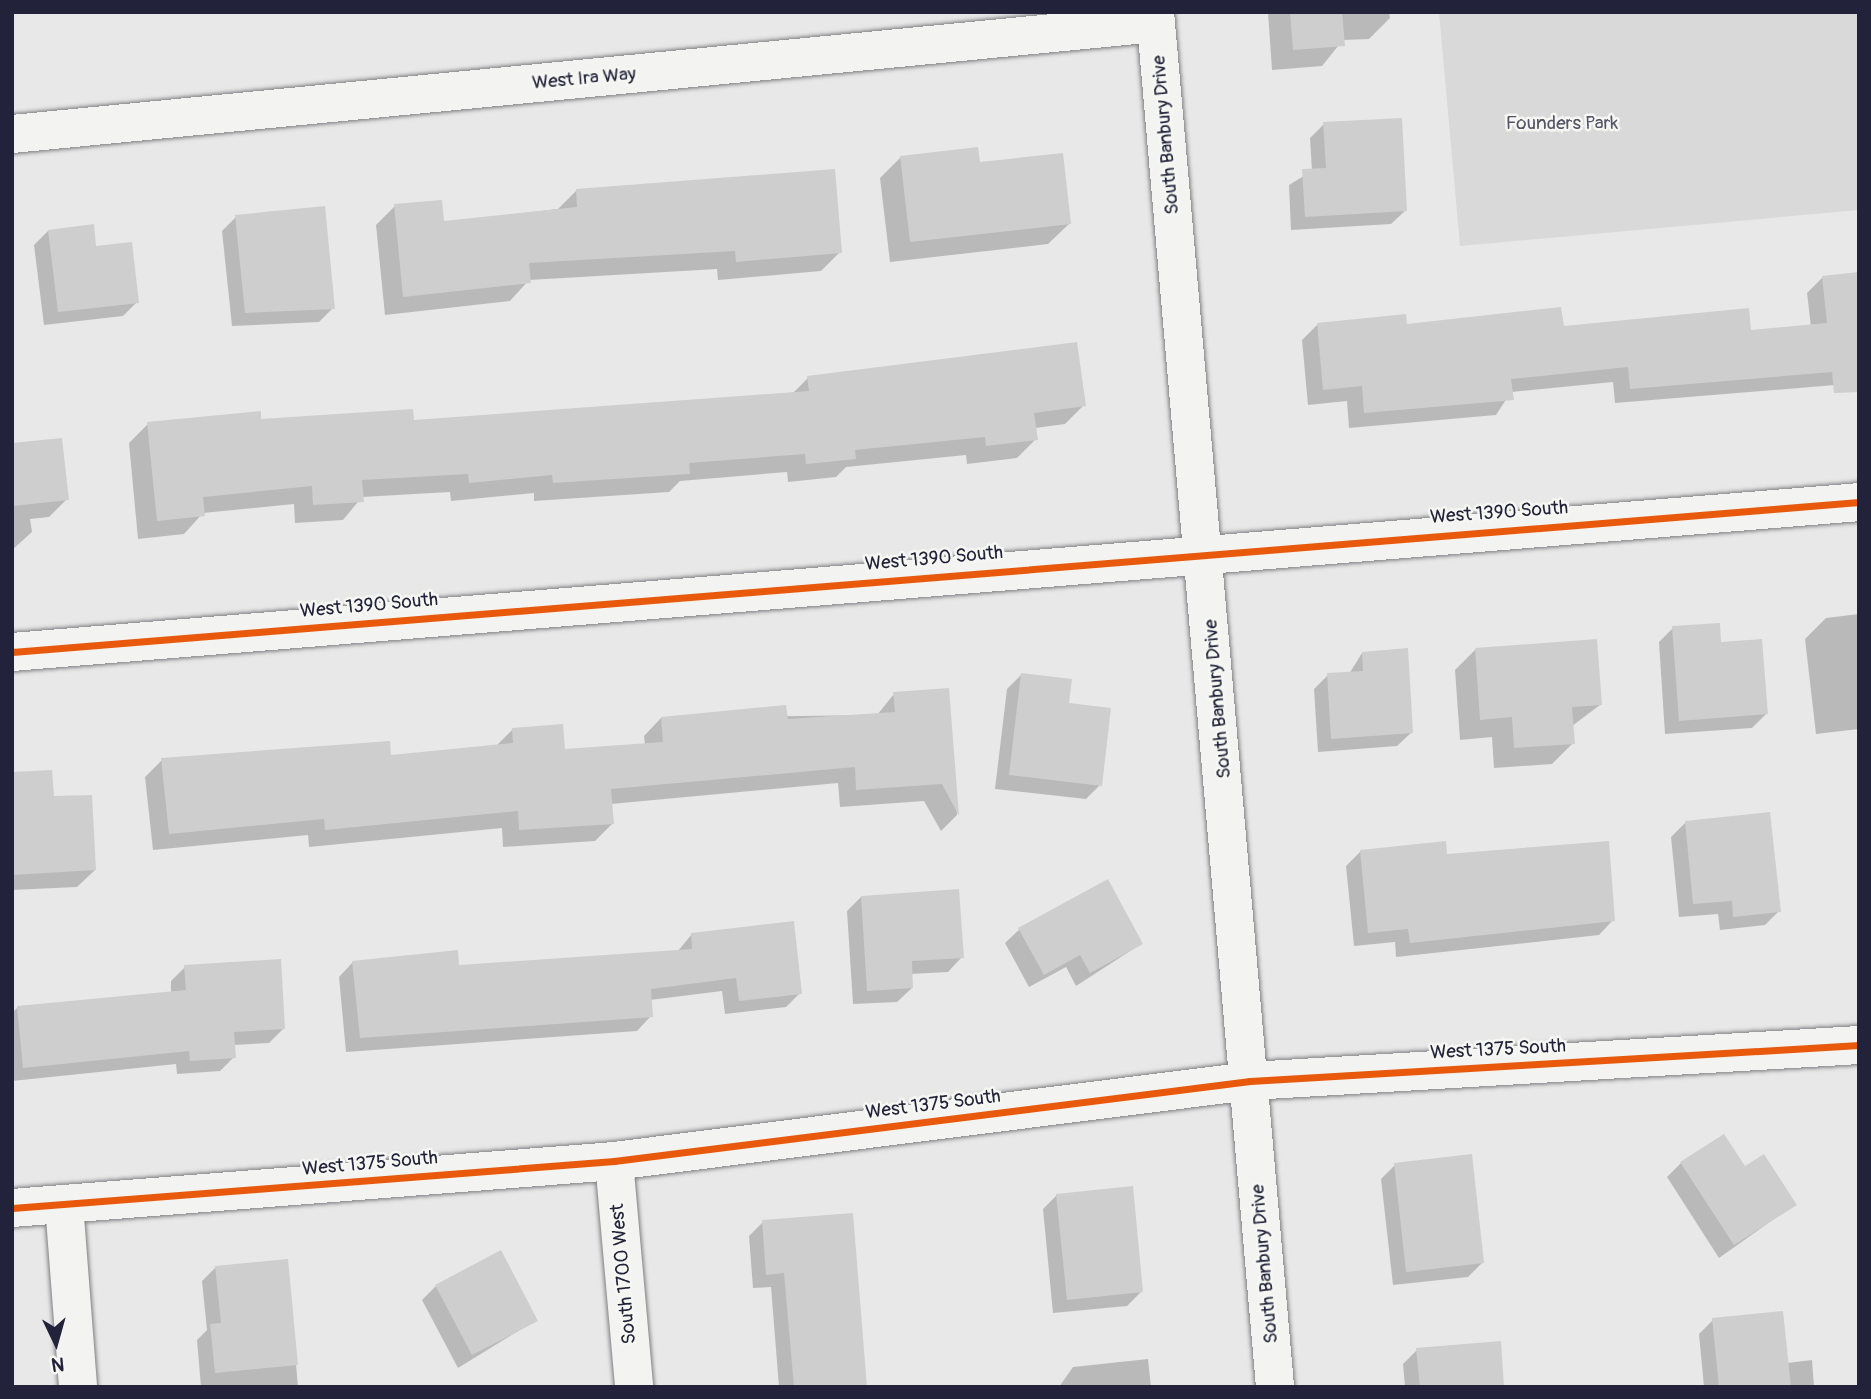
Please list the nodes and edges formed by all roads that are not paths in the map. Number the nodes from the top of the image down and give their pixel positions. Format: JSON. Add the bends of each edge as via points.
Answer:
{"nodes":[{"id":1,"x":1156,"y":18,"type":"edge"},
{"id":2,"x":12,"y":134,"type":"edge"},
{"id":3,"x":1859,"y":502,"type":"edge"},
{"id":4,"x":1206,"y":551,"type":"junction"},
{"id":5,"x":12,"y":652,"type":"edge"},
{"id":6,"x":1859,"y":1045,"type":"edge"},
{"id":7,"x":1250,"y":1081,"type":"junction"},
{"id":8,"x":614,"y":1161,"type":"junction"},
{"id":9,"x":64,"y":1204,"type":"junction"},
{"id":10,"x":12,"y":1208,"type":"edge"},
{"id":11,"x":78,"y":1387,"type":"edge"},
{"id":12,"x":634,"y":1387,"type":"edge"},
{"id":13,"x":1275,"y":1387,"type":"edge"}],
"edges":[{"from":1,"to":2,"type":"street","name":"West Ira Way"},
{"from":1,"to":4,"type":"street","name":"South Banbury Drive"},
{"from":3,"to":4,"type":"street","name":"West 1390 South"},
{"from":4,"to":5,"type":"street","name":"West 1390 South"},
{"from":4,"to":7,"type":"street","name":"South Banbury Drive"},
{"from":6,"to":7,"type":"street","name":"West 1375 South"},
{"from":7,"to":8,"type":"street","name":"West 1375 South"},
{"from":7,"to":13,"type":"street","name":"South Banbury Drive"},
{"from":8,"to":9,"type":"street","name":"West 1375 South"},
{"from":8,"to":12,"type":"street","name":"South 1700 West"},
{"from":9,"to":10,"type":"street","name":"West 1375 South"},
{"from":9,"to":11,"type":"street"}]}
